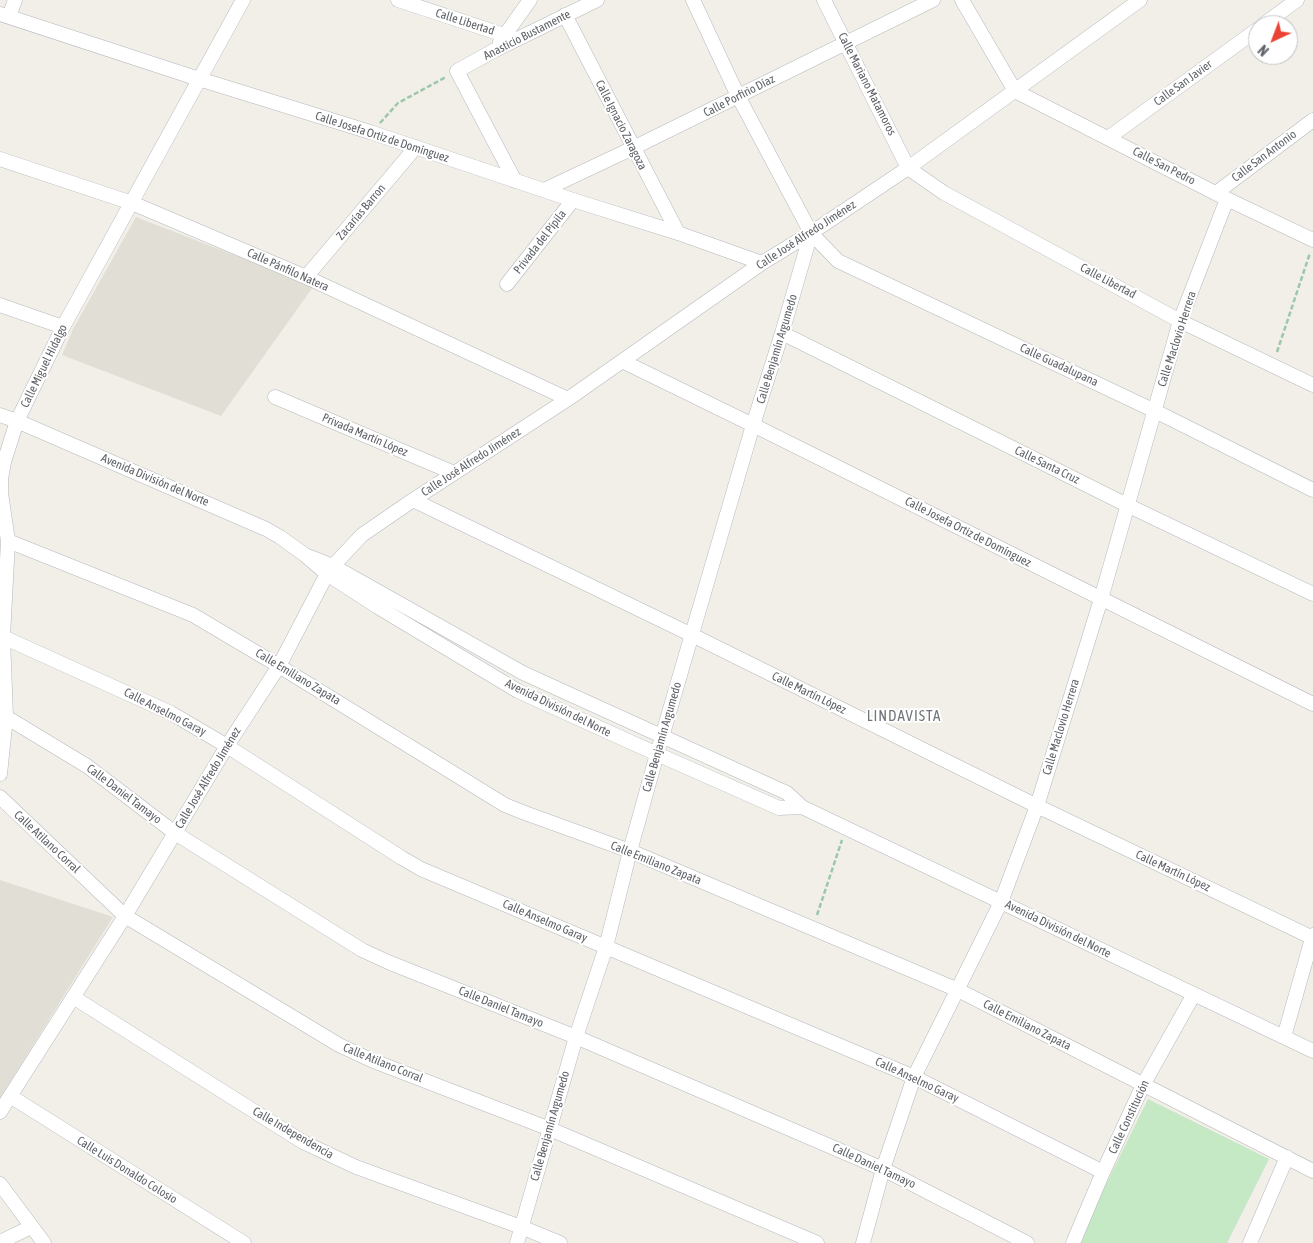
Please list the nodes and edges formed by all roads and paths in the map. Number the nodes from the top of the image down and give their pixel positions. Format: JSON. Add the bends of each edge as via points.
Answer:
{"nodes":[{"id":1,"x":15,"y":0,"type":"edge"},
{"id":2,"x":243,"y":0,"type":"edge"},
{"id":3,"x":398,"y":0,"type":"edge"},
{"id":4,"x":530,"y":0,"type":"edge"},
{"id":5,"x":597,"y":0,"type":"edge"},
{"id":6,"x":693,"y":0,"type":"edge"},
{"id":7,"x":824,"y":0,"type":"edge"},
{"id":8,"x":933,"y":0,"type":"edge"},
{"id":9,"x":962,"y":0,"type":"edge"},
{"id":10,"x":1140,"y":0,"type":"edge"},
{"id":11,"x":1297,"y":0,"type":"edge"},
{"id":12,"x":4,"y":15,"type":"edge"},
{"id":13,"x":1277,"y":15,"type":"edge"},
{"id":14,"x":565,"y":16,"type":"junction"},
{"id":15,"x":504,"y":35,"type":"junction"},
{"id":16,"x":1248,"y":36,"type":"edge"},
{"id":17,"x":846,"y":42,"type":"junction"},
{"id":18,"x":495,"y":50,"type":"junction"},
{"id":19,"x":456,"y":71,"type":"junction"},
{"id":20,"x":199,"y":79,"type":"junction"},
{"id":21,"x":1015,"y":91,"type":"junction"},
{"id":22,"x":738,"y":96,"type":"junction"},
{"id":23,"x":1313,"y":120,"type":"edge"},
{"id":24,"x":370,"y":132,"type":"junction"},
{"id":25,"x":1108,"y":138,"type":"junction"},
{"id":26,"x":416,"y":147,"type":"junction"},
{"id":27,"x":633,"y":148,"type":"junction"},
{"id":28,"x":0,"y":159,"type":"edge"},
{"id":29,"x":908,"y":168,"type":"junction"},
{"id":30,"x":515,"y":181,"type":"junction"},
{"id":31,"x":544,"y":190,"type":"junction"},
{"id":32,"x":1222,"y":196,"type":"junction"},
{"id":33,"x":573,"y":200,"type":"junction"},
{"id":34,"x":132,"y":203,"type":"junction"},
{"id":35,"x":678,"y":233,"type":"junction"},
{"id":36,"x":811,"y":233,"type":"junction"},
{"id":37,"x":1313,"y":240,"type":"edge"},
{"id":38,"x":1313,"y":244,"type":"edge"},
{"id":39,"x":762,"y":263,"type":"junction"},
{"id":40,"x":306,"y":277,"type":"junction"},
{"id":41,"x":507,"y":284,"type":"dead end"},
{"id":42,"x":0,"y":305,"type":"edge"},
{"id":43,"x":1180,"y":321,"type":"junction"},
{"id":44,"x":63,"y":327,"type":"junction"},
{"id":45,"x":782,"y":334,"type":"junction"},
{"id":46,"x":622,"y":361,"type":"junction"},
{"id":47,"x":1272,"y":365,"type":"junction"},
{"id":48,"x":1313,"y":385,"type":"edge"},
{"id":49,"x":275,"y":397,"type":"dead end"},
{"id":50,"x":568,"y":399,"type":"junction"},
{"id":51,"x":1155,"y":411,"type":"junction"},
{"id":52,"x":0,"y":415,"type":"edge"},
{"id":53,"x":17,"y":421,"type":"junction"},
{"id":54,"x":753,"y":425,"type":"junction"},
{"id":55,"x":454,"y":473,"type":"junction"},
{"id":56,"x":1313,"y":490,"type":"edge"},
{"id":57,"x":413,"y":500,"type":"junction"},
{"id":58,"x":1128,"y":506,"type":"junction"},
{"id":59,"x":8,"y":540,"type":"junction"},
{"id":60,"x":330,"y":570,"type":"junction"},
{"id":61,"x":1313,"y":594,"type":"edge"},
{"id":62,"x":1101,"y":599,"type":"junction"},
{"id":63,"x":692,"y":635,"type":"junction"},
{"id":64,"x":3,"y":637,"type":"junction"},
{"id":65,"x":279,"y":666,"type":"junction"},
{"id":66,"x":1313,"y":704,"type":"edge"},
{"id":67,"x":6,"y":717,"type":"junction"},
{"id":68,"x":663,"y":737,"type":"junction"},
{"id":69,"x":228,"y":746,"type":"junction"},
{"id":70,"x":657,"y":754,"type":"junction"},
{"id":71,"x":0,"y":774,"type":"edge"},
{"id":72,"x":0,"y":797,"type":"edge"},
{"id":73,"x":1037,"y":806,"type":"junction"},
{"id":74,"x":802,"y":807,"type":"junction"},
{"id":75,"x":846,"y":828,"type":"junction"},
{"id":76,"x":176,"y":832,"type":"junction"},
{"id":77,"x":630,"y":851,"type":"junction"},
{"id":78,"x":1001,"y":902,"type":"junction"},
{"id":79,"x":125,"y":916,"type":"junction"},
{"id":80,"x":813,"y":929,"type":"junction"},
{"id":81,"x":1313,"y":937,"type":"edge"},
{"id":82,"x":606,"y":947,"type":"junction"},
{"id":83,"x":958,"y":990,"type":"junction"},
{"id":84,"x":1194,"y":994,"type":"junction"},
{"id":85,"x":73,"y":997,"type":"junction"},
{"id":86,"x":576,"y":1037,"type":"junction"},
{"id":87,"x":1284,"y":1037,"type":"junction"},
{"id":88,"x":1313,"y":1051,"type":"edge"},
{"id":89,"x":914,"y":1077,"type":"junction"},
{"id":90,"x":1144,"y":1085,"type":"junction"},
{"id":91,"x":10,"y":1096,"type":"junction"},
{"id":92,"x":0,"y":1112,"type":"edge"},
{"id":93,"x":550,"y":1129,"type":"junction"},
{"id":94,"x":1288,"y":1157,"type":"junction"},
{"id":95,"x":883,"y":1169,"type":"junction"},
{"id":96,"x":1313,"y":1171,"type":"edge"},
{"id":97,"x":1103,"y":1172,"type":"junction"},
{"id":98,"x":0,"y":1184,"type":"edge"},
{"id":99,"x":521,"y":1227,"type":"junction"},
{"id":100,"x":41,"y":1237,"type":"edge"},
{"id":101,"x":0,"y":1242,"type":"edge"},
{"id":102,"x":244,"y":1243,"type":"edge"},
{"id":103,"x":517,"y":1243,"type":"edge"},
{"id":104,"x":560,"y":1243,"type":"edge"},
{"id":105,"x":817,"y":1243,"type":"edge"},
{"id":106,"x":863,"y":1243,"type":"edge"},
{"id":107,"x":1027,"y":1243,"type":"edge"},
{"id":108,"x":1073,"y":1243,"type":"edge"},
{"id":109,"x":1250,"y":1243,"type":"edge"}],
"edges":[{"from":1,"to":12,"type":"street"},
{"from":2,"to":20,"type":"street","name":"Calle Miguel Hidalgo"},
{"from":3,"to":15,"type":"street","name":"Calle Libertad"},
{"from":4,"to":15,"type":"street"},
{"from":5,"to":14,"type":"street","name":"Anasticio Bustamente"},
{"from":6,"to":22,"type":"street","name":"Calle Guadalupana"},
{"from":7,"to":17,"type":"street","name":"Calle Mariano Matamoros"},
{"from":8,"to":17,"type":"street","name":"Calle Porfirio Díaz"},
{"from":9,"to":21,"type":"street"},
{"from":10,"to":21,"type":"street","name":"Calle José Alfredo Jiménez"},
{"from":11,"to":13,"type":"street"},
{"from":12,"to":20,"type":"street","name":"Calle Josefa Ortiz de Domínguez"},
{"from":14,"to":18,"type":"street","name":"Anasticio Bustamente"},
{"from":14,"to":27,"type":"street","name":"Calle Ignacio Zaragoza"},
{"from":15,"to":18,"type":"street"},
{"from":16,"to":25,"type":"street","name":"Calle San Javier"},
{"from":17,"to":22,"type":"street","name":"Calle Porfirio Díaz"},
{"from":17,"to":29,"type":"street","name":"Calle Mariano Matamoros"},
{"from":18,"to":19,"type":"street","name":"Anasticio Bustamente"},
{"from":19,"to":24,"type":"path","via":[[398,103]]},
{"from":19,"to":30,"type":"street"},
{"from":20,"to":24,"type":"street","name":"Calle Josefa Ortiz de Domínguez"},
{"from":20,"to":34,"type":"street","name":"Calle Miguel Hidalgo"},
{"from":21,"to":25,"type":"street","name":"Calle San Pedro"},
{"from":21,"to":29,"type":"street","name":"Calle José Alfredo Jiménez"},
{"from":22,"to":27,"type":"street","name":"Calle Porfirio Díaz"},
{"from":22,"to":36,"type":"street","name":"Calle Guadalupana"},
{"from":23,"to":32,"type":"street","name":"Calle San Antonio"},
{"from":24,"to":26,"type":"street","name":"Calle Josefa Ortiz de Domínguez"},
{"from":25,"to":32,"type":"street","name":"Calle San Pedro"},
{"from":26,"to":30,"type":"street","name":"Calle Josefa Ortiz de Domínguez"},
{"from":26,"to":40,"type":"street","name":"Zacarías Barron"},
{"from":27,"to":31,"type":"street","name":"Calle Porfirio Díaz"},
{"from":27,"to":35,"type":"street","name":"Calle Ignacio Zaragoza"},
{"from":28,"to":34,"type":"street","name":"Calle Pánfilo Natera"},
{"from":29,"to":36,"type":"street","name":"Calle José Alfredo Jiménez"},
{"from":29,"to":43,"type":"street","name":"Calle Libertad","via":[[944,193]]},
{"from":30,"to":31,"type":"street","name":"Calle Josefa Ortiz de Domínguez"},
{"from":31,"to":33,"type":"street","name":"Calle Josefa Ortiz de Domínguez"},
{"from":32,"to":37,"type":"street","name":"Calle San Pedro"},
{"from":32,"to":43,"type":"street","name":"Calle Maclovio Herrera"},
{"from":33,"to":35,"type":"street","name":"Calle Josefa Ortiz de Domínguez"},
{"from":33,"to":41,"type":"street","name":"Privada del Pípila"},
{"from":34,"to":40,"type":"street","name":"Calle Pánfilo Natera"},
{"from":34,"to":44,"type":"street","name":"Calle Miguel Hidalgo"},
{"from":35,"to":39,"type":"street","name":"Calle Josefa Ortiz de Domínguez"},
{"from":36,"to":39,"type":"street","name":"Calle José Alfredo Jiménez"},
{"from":36,"to":45,"type":"street","name":"Calle Benjamín Argumedo"},
{"from":36,"to":51,"type":"street","name":"Calle Guadalupana","via":[[838,260]]},
{"from":38,"to":47,"type":"path"},
{"from":39,"to":46,"type":"street","name":"Calle José Alfredo Jiménez"},
{"from":40,"to":50,"type":"street","name":"Calle Pánfilo Natera"},
{"from":42,"to":44,"type":"street"},
{"from":43,"to":47,"type":"street","name":"Calle Libertad"},
{"from":43,"to":51,"type":"street","name":"Calle Maclovio Herrera"},
{"from":44,"to":53,"type":"street","name":"Calle Miguel Hidalgo"},
{"from":45,"to":54,"type":"street","name":"Calle Benjamín Argumedo"},
{"from":45,"to":58,"type":"street","name":"Calle Santa Cruz"},
{"from":46,"to":50,"type":"street","name":"Calle José Alfredo Jiménez"},
{"from":46,"to":54,"type":"street","name":"Calle Josefa Ortiz de Domínguez"},
{"from":47,"to":48,"type":"street","name":"Calle Libertad"},
{"from":49,"to":55,"type":"street","name":"Privada Martín López"},
{"from":50,"to":55,"type":"street","name":"Calle José Alfredo Jiménez"},
{"from":51,"to":56,"type":"street","name":"Calle Guadalupana"},
{"from":51,"to":58,"type":"street","name":"Calle Maclovio Herrera"},
{"from":52,"to":53,"type":"street","name":"Avenida División del Norte"},
{"from":53,"to":59,"type":"street","name":"Calle Miguel Hidalgo","via":[[1,479],[0,493]]},
{"from":53,"to":60,"type":"street","name":"Avenida División del Norte","via":[[266,529]]},
{"from":54,"to":62,"type":"street","name":"Calle Josefa Ortiz de Domínguez"},
{"from":54,"to":63,"type":"street","name":"Calle Benjamín Argumedo"},
{"from":55,"to":57,"type":"street","name":"Calle José Alfredo Jiménez"},
{"from":57,"to":60,"type":"street","name":"Calle José Alfredo Jiménez","via":[[362,535]]},
{"from":57,"to":63,"type":"street","name":"Calle Martín López"},
{"from":58,"to":61,"type":"street","name":"Calle Santa Cruz"},
{"from":58,"to":62,"type":"street","name":"Calle Maclovio Herrera"},
{"from":59,"to":64,"type":"street","name":"Calle Miguel Hidalgo"},
{"from":59,"to":65,"type":"street","name":"Calle Emiliano Zapata","via":[[193,615]]},
{"from":60,"to":65,"type":"street","name":"Calle José Alfredo Jiménez"},
{"from":60,"to":68,"type":"street","name":"Avenida División del Norte","via":[[523,673]]},
{"from":60,"to":70,"type":"street","name":"Avenida División del Norte","via":[[378,607],[518,691]]},
{"from":62,"to":66,"type":"street","name":"Calle Josefa Ortiz de Domínguez"},
{"from":62,"to":73,"type":"street","name":"Calle Maclovio Herrera"},
{"from":63,"to":68,"type":"street","name":"Calle Benjamín Argumedo"},
{"from":63,"to":73,"type":"street","name":"Calle Martín López"},
{"from":64,"to":67,"type":"street","name":"Calle Miguel Hidalgo"},
{"from":64,"to":69,"type":"street","name":"Calle Anselmo Garay","via":[[159,707]]},
{"from":65,"to":69,"type":"street","name":"Calle José Alfredo Jiménez"},
{"from":65,"to":77,"type":"street","name":"Calle Emiliano Zapata","via":[[505,805]]},
{"from":67,"to":71,"type":"street","name":"Calle Miguel Hidalgo"},
{"from":67,"to":76,"type":"street","name":"Calle Daniel Tamayo","via":[[88,766]]},
{"from":68,"to":70,"type":"street","name":"Calle Benjamín Argumedo"},
{"from":68,"to":74,"type":"street","name":"Avenida División del Norte","via":[[787,793]]},
{"from":69,"to":76,"type":"street","name":"Calle José Alfredo Jiménez"},
{"from":69,"to":82,"type":"street","name":"Calle Anselmo Garay","via":[[402,858]]},
{"from":70,"to":74,"type":"street","name":"Avenida División del Norte","via":[[780,808]]},
{"from":70,"to":77,"type":"street","name":"Calle Benjamín Argumedo"},
{"from":72,"to":79,"type":"street","name":"Calle Atilano Corral"},
{"from":73,"to":78,"type":"street","name":"Calle Maclovio Herrera"},
{"from":73,"to":81,"type":"street","name":"Calle Martín López"},
{"from":74,"to":75,"type":"street","name":"Avenida División del Norte"},
{"from":75,"to":78,"type":"street","name":"Avenida División del Norte"},
{"from":75,"to":80,"type":"path"},
{"from":76,"to":79,"type":"street","name":"Calle José Alfredo Jiménez"},
{"from":76,"to":86,"type":"street","name":"Calle Daniel Tamayo","via":[[362,950]]},
{"from":77,"to":80,"type":"street","name":"Calle Emiliano Zapata"},
{"from":77,"to":82,"type":"street","name":"Calle Benjamín Argumedo"},
{"from":78,"to":83,"type":"street","name":"Calle Maclovio Herrera"},
{"from":78,"to":84,"type":"street","name":"Avenida División del Norte"},
{"from":79,"to":85,"type":"street","name":"Calle José Alfredo Jiménez"},
{"from":79,"to":93,"type":"street","name":"Calle Atilano Corral","via":[[339,1045]]},
{"from":80,"to":83,"type":"street","name":"Calle Emiliano Zapata"},
{"from":81,"to":87,"type":"street"},
{"from":82,"to":86,"type":"street","name":"Calle Benjamín Argumedo"},
{"from":82,"to":89,"type":"street","name":"Calle Anselmo Garay"},
{"from":83,"to":89,"type":"street","name":"Calle Maclovio Herrera"},
{"from":83,"to":90,"type":"street","name":"Calle Emiliano Zapata"},
{"from":84,"to":87,"type":"street","name":"Avenida División del Norte"},
{"from":84,"to":90,"type":"street","name":"Calle Constitución"},
{"from":85,"to":91,"type":"street","name":"Calle José Alfredo Jiménez"},
{"from":85,"to":99,"type":"street","name":"Calle Independencia","via":[[309,1145],[356,1167]]},
{"from":86,"to":93,"type":"street","name":"Calle Benjamín Argumedo"},
{"from":86,"to":95,"type":"street","name":"Calle Daniel Tamayo"},
{"from":87,"to":88,"type":"street","name":"Avenida División del Norte"},
{"from":89,"to":95,"type":"street","name":"Calle Maclovio Herrera"},
{"from":89,"to":97,"type":"street","name":"Calle Anselmo Garay"},
{"from":90,"to":94,"type":"street","name":"Calle Emiliano Zapata"},
{"from":90,"to":97,"type":"street","name":"Calle Constitución"},
{"from":91,"to":92,"type":"street","name":"Calle José Alfredo Jiménez"},
{"from":91,"to":102,"type":"street","name":"Calle Luis Donaldo Colosio"},
{"from":93,"to":99,"type":"street","name":"Calle Benjamín Argumedo"},
{"from":93,"to":105,"type":"street","name":"Calle Atilano Corral"},
{"from":94,"to":96,"type":"street","name":"Calle Emiliano Zapata"},
{"from":94,"to":109,"type":"street"},
{"from":95,"to":106,"type":"street","name":"Calle Maclovio Herrera"},
{"from":95,"to":107,"type":"street","name":"Calle Daniel Tamayo"},
{"from":97,"to":108,"type":"street","name":"Calle Constitución"},
{"from":98,"to":100,"type":"street"},
{"from":99,"to":103,"type":"street","name":"Calle Benjamín Argumedo"},
{"from":99,"to":104,"type":"street","name":"Calle Independencia"},
{"from":100,"to":101,"type":"street"}]}
